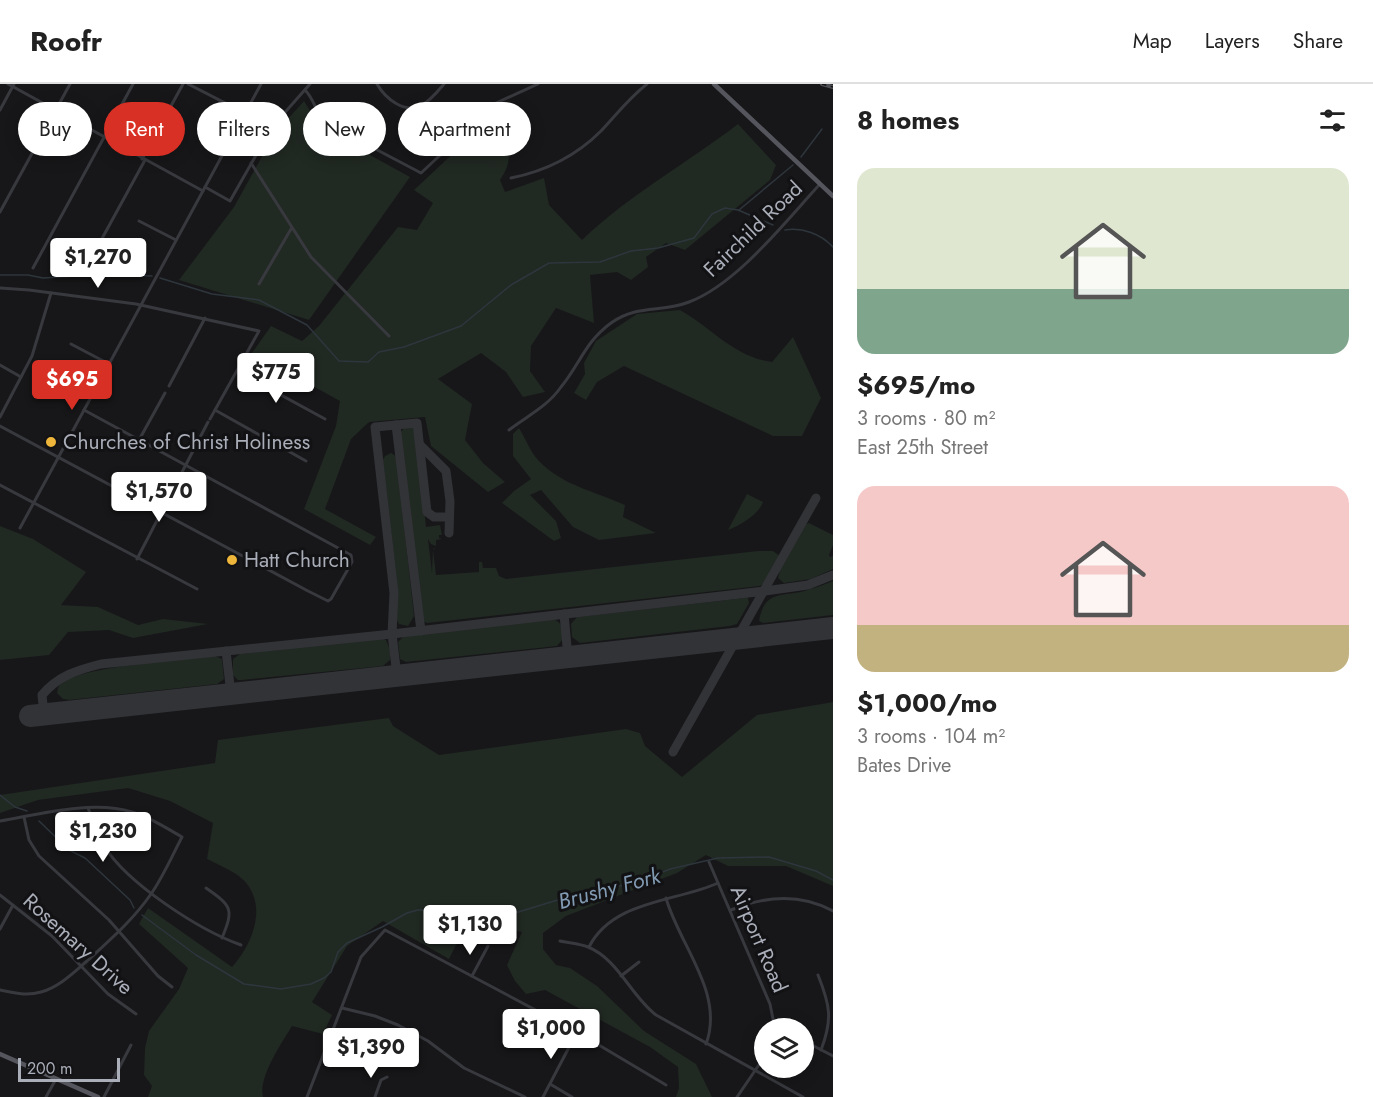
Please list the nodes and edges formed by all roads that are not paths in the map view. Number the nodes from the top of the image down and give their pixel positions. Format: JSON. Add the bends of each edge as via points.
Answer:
{"nodes":[{"id":1,"x":8,"y":84,"type":"edge"},
{"id":2,"x":70,"y":84,"type":"edge"},
{"id":3,"x":132,"y":84,"type":"edge"},
{"id":4,"x":183,"y":84,"type":"edge"},
{"id":5,"x":188,"y":84,"type":"edge"},
{"id":6,"x":261,"y":84,"type":"edge"},
{"id":7,"x":310,"y":84,"type":"edge"},
{"id":8,"x":377,"y":84,"type":"edge"},
{"id":9,"x":444,"y":84,"type":"edge"},
{"id":10,"x":538,"y":84,"type":"edge"},
{"id":11,"x":647,"y":84,"type":"edge"},
{"id":12,"x":714,"y":84,"type":"edge"},
{"id":13,"x":14,"y":85,"type":"edge"},
{"id":14,"x":306,"y":90,"type":"junction"},
{"id":15,"x":43,"y":102,"type":"edge"},
{"id":16,"x":60,"y":102,"type":"edge"},
{"id":17,"x":122,"y":102,"type":"edge"},
{"id":18,"x":223,"y":102,"type":"edge"},
{"id":19,"x":250,"y":102,"type":"edge"},
{"id":20,"x":291,"y":104,"type":"edge"},
{"id":21,"x":0,"y":110,"type":"edge"},
{"id":22,"x":92,"y":130,"type":"edge"},
{"id":23,"x":104,"y":136,"type":"joint"},
{"id":24,"x":31,"y":156,"type":"edge"},
{"id":25,"x":139,"y":156,"type":"edge"},
{"id":26,"x":221,"y":156,"type":"edge"},
{"id":27,"x":255,"y":156,"type":"edge"},
{"id":28,"x":144,"y":159,"type":"junction"},
{"id":29,"x":251,"y":163,"type":"junction"},
{"id":30,"x":511,"y":178,"type":"dead end"},
{"id":31,"x":820,"y":184,"type":"junction"},
{"id":32,"x":205,"y":187,"type":"junction"},
{"id":33,"x":203,"y":191,"type":"junction"},
{"id":34,"x":833,"y":196,"type":"edge"},
{"id":35,"x":0,"y":212,"type":"edge"},
{"id":36,"x":139,"y":221,"type":"dead end"},
{"id":37,"x":291,"y":229,"type":"junction"},
{"id":38,"x":176,"y":240,"type":"junction"},
{"id":39,"x":93,"y":255,"type":"dead end"},
{"id":40,"x":33,"y":268,"type":"dead end"},
{"id":41,"x":259,"y":284,"type":"dead end"},
{"id":42,"x":0,"y":288,"type":"edge"},
{"id":43,"x":51,"y":293,"type":"junction"},
{"id":44,"x":141,"y":305,"type":"junction"},
{"id":45,"x":205,"y":318,"type":"junction"},
{"id":46,"x":389,"y":336,"type":"dead end"},
{"id":47,"x":71,"y":344,"type":"dead end"},
{"id":48,"x":109,"y":364,"type":"junction"},
{"id":49,"x":0,"y":365,"type":"edge"},
{"id":50,"x":237,"y":371,"type":"junction"},
{"id":51,"x":21,"y":377,"type":"junction"},
{"id":52,"x":169,"y":386,"type":"dead end"},
{"id":53,"x":165,"y":393,"type":"dead end"},
{"id":54,"x":84,"y":410,"type":"junction"},
{"id":55,"x":215,"y":410,"type":"junction"},
{"id":56,"x":0,"y":417,"type":"edge"},
{"id":57,"x":325,"y":419,"type":"dead end"},
{"id":58,"x":0,"y":426,"type":"edge"},
{"id":59,"x":509,"y":430,"type":"dead end"},
{"id":60,"x":139,"y":440,"type":"junction"},
{"id":61,"x":58,"y":457,"type":"junction"},
{"id":62,"x":306,"y":461,"type":"dead end"},
{"id":63,"x":186,"y":466,"type":"junction"},
{"id":64,"x":0,"y":485,"type":"edge"},
{"id":65,"x":34,"y":503,"type":"junction"},
{"id":66,"x":161,"y":513,"type":"junction"},
{"id":67,"x":20,"y":528,"type":"dead end"},
{"id":68,"x":137,"y":559,"type":"junction"},
{"id":69,"x":197,"y":589,"type":"dead end"},
{"id":70,"x":88,"y":808,"type":"junction"},
{"id":71,"x":24,"y":817,"type":"junction"},
{"id":72,"x":0,"y":821,"type":"edge"},
{"id":73,"x":709,"y":861,"type":"dead end"},
{"id":74,"x":718,"y":883,"type":"junction"},
{"id":75,"x":206,"y":888,"type":"dead end"},
{"id":76,"x":152,"y":893,"type":"junction"},
{"id":77,"x":0,"y":895,"type":"edge"},
{"id":78,"x":666,"y":898,"type":"junction"},
{"id":79,"x":13,"y":905,"type":"junction"},
{"id":80,"x":731,"y":910,"type":"junction"},
{"id":81,"x":833,"y":911,"type":"edge"},
{"id":82,"x":0,"y":929,"type":"edge"},
{"id":83,"x":120,"y":931,"type":"junction"},
{"id":84,"x":222,"y":938,"type":"junction"},
{"id":85,"x":560,"y":941,"type":"dead end"},
{"id":86,"x":241,"y":945,"type":"dead end"},
{"id":87,"x":488,"y":946,"type":"dead end"},
{"id":88,"x":589,"y":947,"type":"junction"},
{"id":89,"x":639,"y":962,"type":"dead end"},
{"id":90,"x":81,"y":966,"type":"junction"},
{"id":91,"x":621,"y":975,"type":"junction"},
{"id":92,"x":818,"y":975,"type":"dead end"},
{"id":93,"x":472,"y":976,"type":"junction"},
{"id":94,"x":172,"y":987,"type":"dead end"},
{"id":95,"x":0,"y":990,"type":"edge"},
{"id":96,"x":342,"y":1008,"type":"junction"},
{"id":97,"x":136,"y":1014,"type":"dead end"},
{"id":98,"x":773,"y":1018,"type":"edge"},
{"id":99,"x":577,"y":1032,"type":"junction"},
{"id":100,"x":706,"y":1044,"type":"junction"},
{"id":101,"x":131,"y":1045,"type":"dead end"},
{"id":102,"x":814,"y":1046,"type":"edge"},
{"id":103,"x":821,"y":1050,"type":"junction"},
{"id":104,"x":0,"y":1054,"type":"edge"},
{"id":105,"x":833,"y":1056,"type":"edge"},
{"id":106,"x":754,"y":1069,"type":"edge"},
{"id":107,"x":754,"y":1073,"type":"edge"},
{"id":108,"x":387,"y":1077,"type":"dead end"},
{"id":109,"x":770,"y":1078,"type":"edge"},
{"id":110,"x":56,"y":1079,"type":"junction"},
{"id":111,"x":550,"y":1084,"type":"junction"},
{"id":112,"x":666,"y":1085,"type":"dead end"},
{"id":113,"x":46,"y":1097,"type":"edge"},
{"id":114,"x":98,"y":1097,"type":"edge"},
{"id":115,"x":104,"y":1097,"type":"edge"},
{"id":116,"x":307,"y":1097,"type":"edge"},
{"id":117,"x":375,"y":1097,"type":"edge"},
{"id":118,"x":525,"y":1097,"type":"edge"},
{"id":119,"x":543,"y":1097,"type":"edge"},
{"id":120,"x":572,"y":1097,"type":"edge"},
{"id":121,"x":737,"y":1097,"type":"edge"},
{"id":122,"x":803,"y":1097,"type":"edge"}],
"edges":[{"from":1,"to":13,"type":"street"},
{"from":2,"to":16,"type":"street"},
{"from":3,"to":17,"type":"street"},
{"from":4,"to":28,"type":"street"},
{"from":5,"to":18,"type":"street"},
{"from":6,"to":19,"type":"street"},
{"from":7,"to":14,"type":"street"},
{"from":8,"to":9,"type":"street","via":[[395,103],[412,108],[425,103]]},
{"from":10,"to":14,"type":"street","via":[[496,103],[421,173],[326,123]]},
{"from":11,"to":30,"type":"street","via":[[571,156],[547,168]]},
{"from":12,"to":31,"type":"main road"},
{"from":13,"to":15,"type":"street"},
{"from":13,"to":21,"type":"street"},
{"from":14,"to":20,"type":"street"},
{"from":22,"to":23,"type":"street"},
{"from":23,"to":40,"type":"street"},
{"from":24,"to":35,"type":"street"},
{"from":25,"to":28,"type":"street"},
{"from":26,"to":32,"type":"street"},
{"from":27,"to":29,"type":"street"},
{"from":28,"to":33,"type":"street"},
{"from":28,"to":39,"type":"street"},
{"from":29,"to":32,"type":"street","via":[[230,201]]},
{"from":29,"to":37,"type":"street"},
{"from":31,"to":34,"type":"main road"},
{"from":31,"to":59,"type":"street","name":"Fairchild Road","via":[[731,277],[711,292],[687,303],[634,311],[595,336],[561,388],[534,414]]},
{"from":32,"to":33,"type":"street"},
{"from":33,"to":38,"type":"street"},
{"from":36,"to":38,"type":"street"},
{"from":37,"to":41,"type":"street"},
{"from":37,"to":46,"type":"street","via":[[318,264]]},
{"from":38,"to":44,"type":"street"},
{"from":42,"to":43,"type":"street"},
{"from":43,"to":44,"type":"street"},
{"from":43,"to":51,"type":"street"},
{"from":44,"to":45,"type":"street"},
{"from":44,"to":48,"type":"street"},
{"from":45,"to":50,"type":"street","via":[[259,331]]},
{"from":45,"to":52,"type":"street"},
{"from":47,"to":48,"type":"street"},
{"from":48,"to":54,"type":"street"},
{"from":49,"to":51,"type":"street"},
{"from":50,"to":55,"type":"street"},
{"from":50,"to":57,"type":"street"},
{"from":51,"to":56,"type":"street"},
{"from":53,"to":60,"type":"street"},
{"from":54,"to":60,"type":"street"},
{"from":54,"to":61,"type":"street"},
{"from":55,"to":62,"type":"street"},
{"from":55,"to":63,"type":"street"},
{"from":58,"to":61,"type":"street"},
{"from":60,"to":63,"type":"street"},
{"from":61,"to":65,"type":"street"},
{"from":61,"to":66,"type":"street"},
{"from":63,"to":66,"type":"street"},
{"from":63,"to":66,"type":"street","via":[[351,555],[352,562],[328,601]]},
{"from":64,"to":65,"type":"street"},
{"from":65,"to":67,"type":"street"},
{"from":65,"to":68,"type":"street"},
{"from":66,"to":68,"type":"street"},
{"from":68,"to":69,"type":"street"},
{"from":70,"to":71,"type":"street"},
{"from":70,"to":76,"type":"street","via":[[108,853]]},
{"from":70,"to":76,"type":"street","via":[[132,812],[182,837]]},
{"from":71,"to":72,"type":"street"},
{"from":71,"to":83,"type":"street","via":[[29,840],[39,855]]},
{"from":73,"to":74,"type":"street","name":"Airport Road"},
{"from":74,"to":78,"type":"street"},
{"from":74,"to":80,"type":"street","name":"Airport Road"},
{"from":75,"to":84,"type":"street","via":[[226,902],[230,912]]},
{"from":76,"to":83,"type":"street"},
{"from":76,"to":84,"type":"street","via":[[197,926]]},
{"from":77,"to":79,"type":"street","name":"Rosemary Drive"},
{"from":78,"to":88,"type":"street","via":[[612,921]]},
{"from":78,"to":100,"type":"street","via":[[709,1000],[712,1022]]},
{"from":79,"to":82,"type":"street"},
{"from":79,"to":90,"type":"street","name":"Rosemary Drive"},
{"from":80,"to":81,"type":"street","via":[[754,901],[783,898],[811,902]]},
{"from":80,"to":98,"type":"street","name":"Airport Road"},
{"from":83,"to":90,"type":"street"},
{"from":83,"to":94,"type":"street"},
{"from":84,"to":86,"type":"street"},
{"from":85,"to":88,"type":"street"},
{"from":87,"to":93,"type":"street"},
{"from":88,"to":91,"type":"street"},
{"from":89,"to":91,"type":"street"},
{"from":90,"to":95,"type":"street","via":[[57,985],[39,993]]},
{"from":90,"to":97,"type":"street","name":"Rosemary Drive","via":[[108,994]]},
{"from":91,"to":100,"type":"street","via":[[647,1008]]},
{"from":92,"to":103,"type":"street","via":[[830,1014]]},
{"from":93,"to":96,"type":"street","via":[[385,930],[361,957]]},
{"from":93,"to":99,"type":"street"},
{"from":96,"to":116,"type":"street"},
{"from":96,"to":118,"type":"street","via":[[398,1025],[464,1068]]},
{"from":99,"to":111,"type":"street"},
{"from":99,"to":112,"type":"street"},
{"from":100,"to":106,"type":"street"},
{"from":101,"to":115,"type":"street"},
{"from":102,"to":103,"type":"street"},
{"from":103,"to":105,"type":"street"},
{"from":104,"to":110,"type":"main road"},
{"from":107,"to":121,"type":"street"},
{"from":108,"to":117,"type":"street","via":[[381,1080]]},
{"from":109,"to":122,"type":"street"},
{"from":110,"to":113,"type":"street"},
{"from":110,"to":114,"type":"main road"},
{"from":111,"to":119,"type":"street"},
{"from":111,"to":120,"type":"street"}]}
